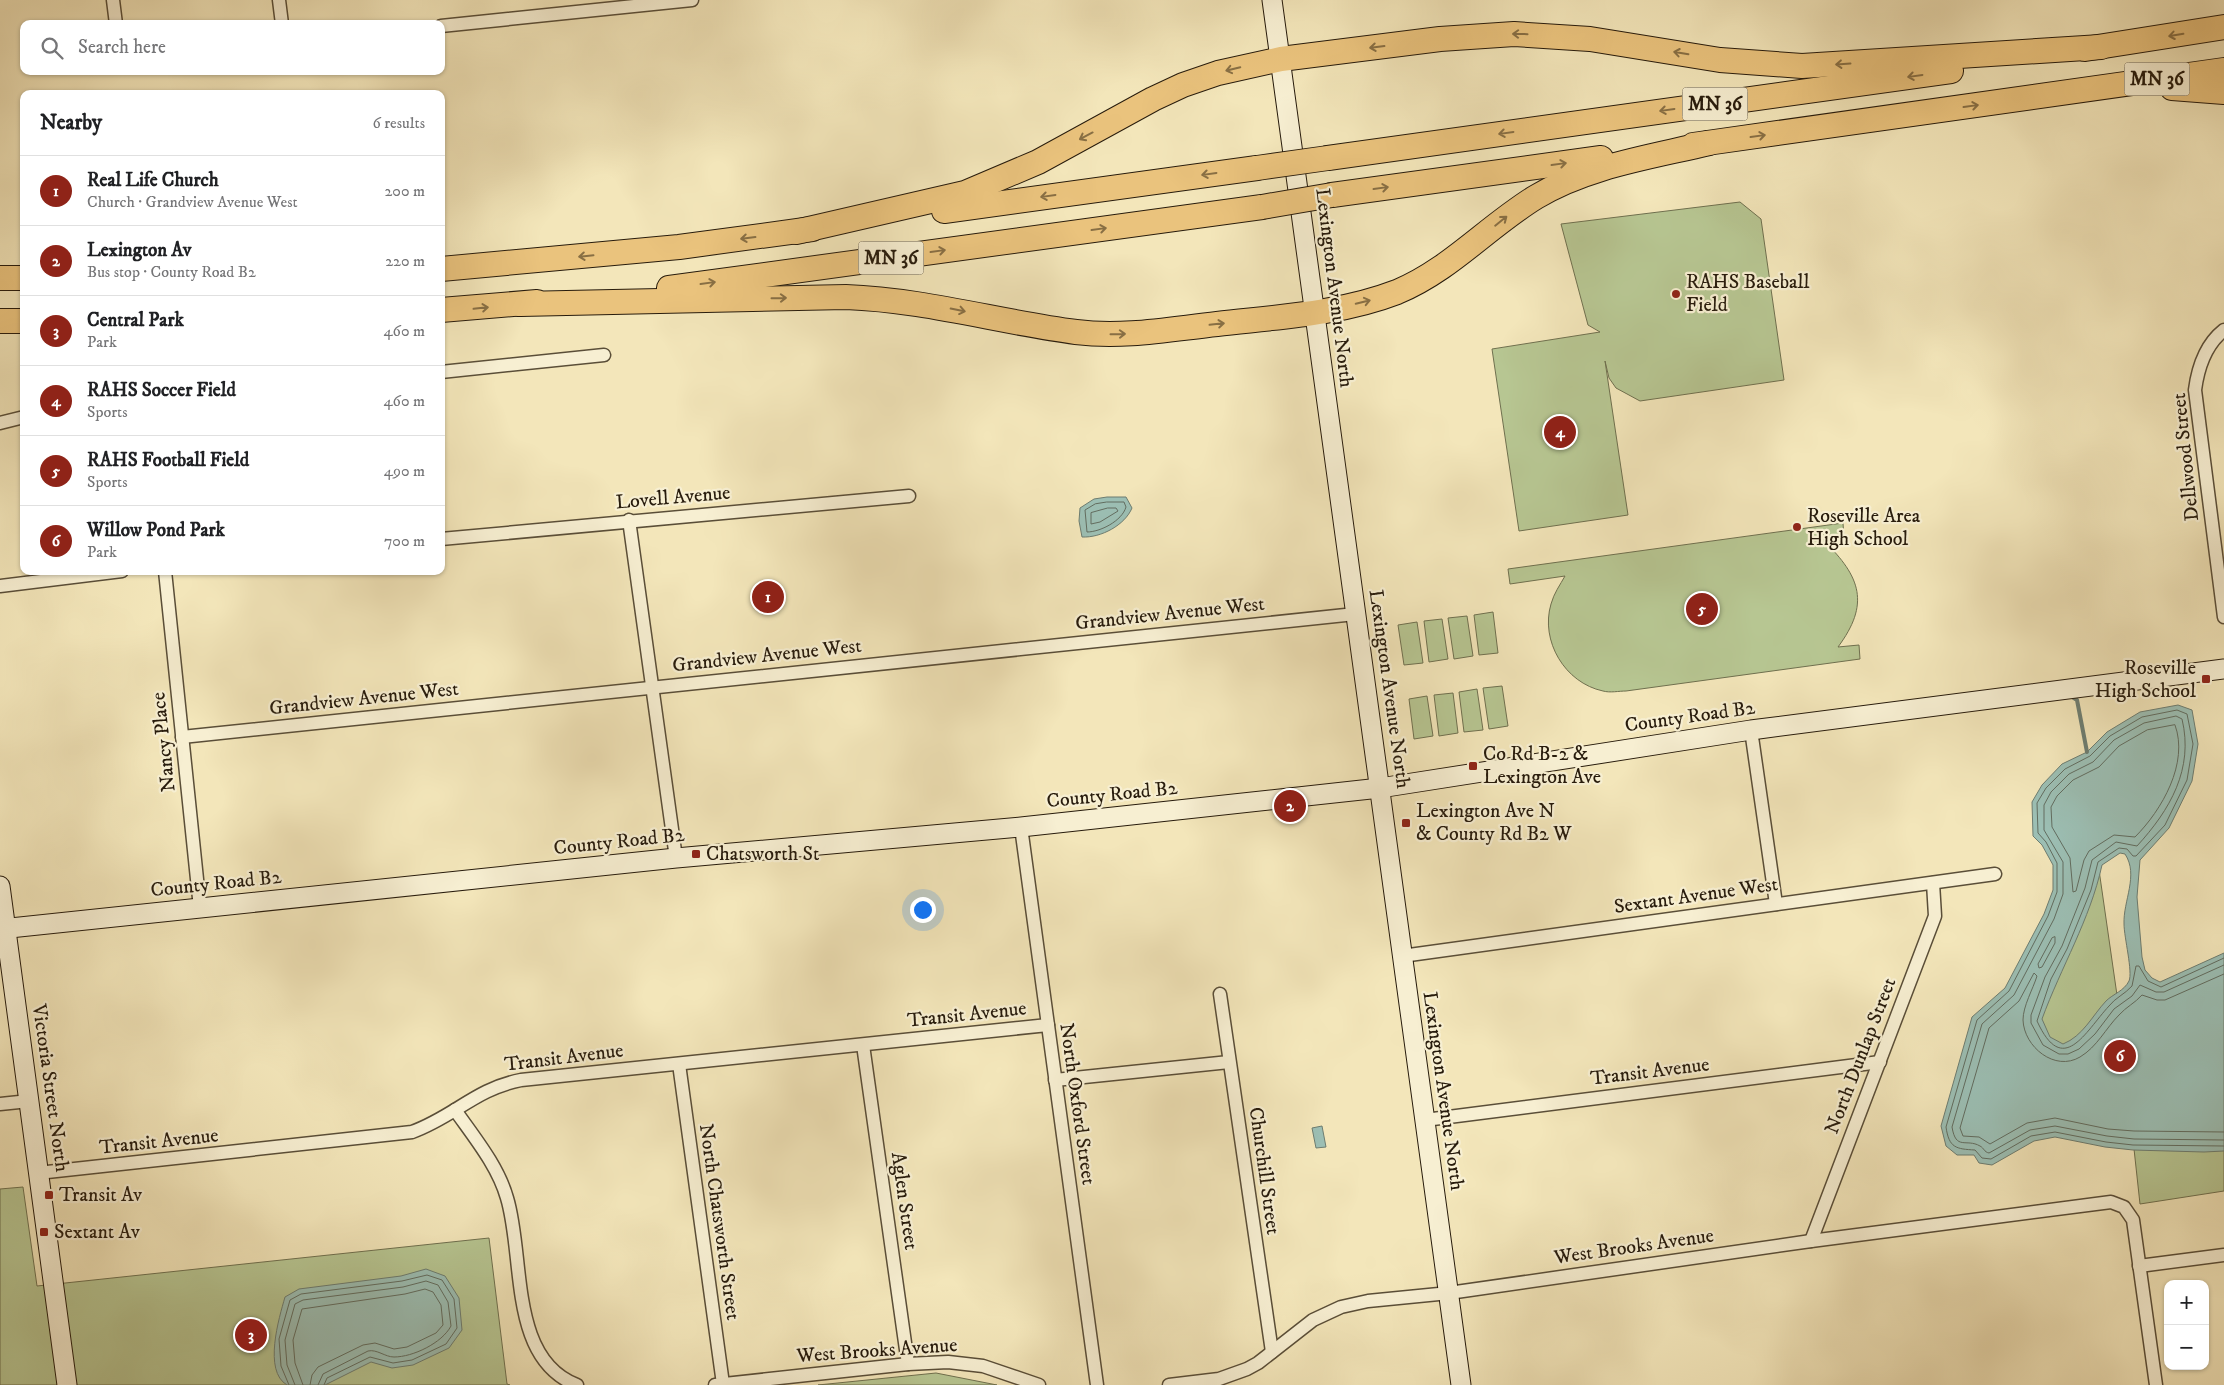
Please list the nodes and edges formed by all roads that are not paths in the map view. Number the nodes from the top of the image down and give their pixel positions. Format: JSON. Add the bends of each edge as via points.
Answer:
{"nodes":[{"id":1,"x":114,"y":0,"type":"edge"},
{"id":2,"x":279,"y":0,"type":"edge"},
{"id":3,"x":692,"y":0,"type":"edge"},
{"id":4,"x":1272,"y":0,"type":"edge"},
{"id":5,"x":116,"y":20,"type":"edge"},
{"id":6,"x":282,"y":20,"type":"edge"},
{"id":7,"x":445,"y":26,"type":"edge"},
{"id":8,"x":2224,"y":27,"type":"edge"},
{"id":9,"x":2101,"y":47,"type":"junction"},
{"id":10,"x":1281,"y":59,"type":"junction"},
{"id":11,"x":2224,"y":70,"type":"edge"},
{"id":12,"x":2091,"y":88,"type":"junction"},
{"id":13,"x":2224,"y":92,"type":"edge"},
{"id":14,"x":1709,"y":143,"type":"junction"},
{"id":15,"x":796,"y":232,"type":"junction"},
{"id":16,"x":445,"y":270,"type":"edge"},
{"id":17,"x":0,"y":278,"type":"edge"},
{"id":18,"x":20,"y":278,"type":"edge"},
{"id":19,"x":520,"y":304,"type":"junction"},
{"id":20,"x":445,"y":310,"type":"edge"},
{"id":21,"x":1315,"y":313,"type":"junction"},
{"id":22,"x":0,"y":321,"type":"edge"},
{"id":23,"x":20,"y":321,"type":"edge"},
{"id":24,"x":2224,"y":330,"type":"edge"},
{"id":25,"x":604,"y":355,"type":"dead end"},
{"id":26,"x":445,"y":372,"type":"edge"},
{"id":27,"x":20,"y":418,"type":"edge"},
{"id":28,"x":0,"y":423,"type":"edge"},
{"id":29,"x":909,"y":496,"type":"dead end"},
{"id":30,"x":629,"y":520,"type":"junction"},
{"id":31,"x":445,"y":539,"type":"edge"},
{"id":32,"x":89,"y":575,"type":"edge"},
{"id":33,"x":165,"y":575,"type":"edge"},
{"id":34,"x":0,"y":586,"type":"edge"},
{"id":35,"x":1355,"y":614,"type":"junction"},
{"id":36,"x":2224,"y":617,"type":"edge"},
{"id":37,"x":2224,"y":668,"type":"edge"},
{"id":38,"x":654,"y":687,"type":"junction"},
{"id":39,"x":1751,"y":730,"type":"junction"},
{"id":40,"x":182,"y":737,"type":"junction"},
{"id":41,"x":1380,"y":788,"type":"junction"},
{"id":42,"x":1021,"y":827,"type":"junction"},
{"id":43,"x":676,"y":858,"type":"junction"},
{"id":44,"x":1995,"y":874,"type":"dead end"},
{"id":45,"x":1933,"y":883,"type":"junction"},
{"id":46,"x":0,"y":886,"type":"edge"},
{"id":47,"x":1776,"y":904,"type":"junction"},
{"id":48,"x":200,"y":908,"type":"junction"},
{"id":49,"x":3,"y":929,"type":"edge"},
{"id":50,"x":1402,"y":956,"type":"junction"},
{"id":51,"x":1220,"y":994,"type":"dead end"},
{"id":52,"x":1048,"y":1025,"type":"junction"},
{"id":53,"x":863,"y":1044,"type":"junction"},
{"id":54,"x":1229,"y":1062,"type":"junction"},
{"id":55,"x":1880,"y":1062,"type":"junction"},
{"id":56,"x":679,"y":1064,"type":"junction"},
{"id":57,"x":1055,"y":1080,"type":"junction"},
{"id":58,"x":29,"y":1101,"type":"junction"},
{"id":59,"x":0,"y":1104,"type":"edge"},
{"id":60,"x":455,"y":1110,"type":"junction"},
{"id":61,"x":1425,"y":1120,"type":"junction"},
{"id":62,"x":38,"y":1173,"type":"junction"},
{"id":63,"x":1811,"y":1241,"type":"junction"},
{"id":64,"x":2224,"y":1255,"type":"edge"},
{"id":65,"x":2140,"y":1266,"type":"junction"},
{"id":66,"x":1449,"y":1293,"type":"junction"},
{"id":67,"x":1272,"y":1352,"type":"junction"},
{"id":68,"x":908,"y":1364,"type":"junction"},
{"id":69,"x":67,"y":1385,"type":"edge"},
{"id":70,"x":577,"y":1385,"type":"edge"},
{"id":71,"x":719,"y":1385,"type":"edge"},
{"id":72,"x":1039,"y":1385,"type":"edge"},
{"id":73,"x":1097,"y":1385,"type":"edge"},
{"id":74,"x":1169,"y":1385,"type":"edge"},
{"id":75,"x":1461,"y":1385,"type":"edge"},
{"id":76,"x":2156,"y":1385,"type":"edge"}],
"edges":[{"from":1,"to":5,"type":"street"},
{"from":2,"to":6,"type":"street"},
{"from":3,"to":7,"type":"street"},
{"from":4,"to":10,"type":"street","name":"Lexington Avenue North"},
{"from":8,"to":9,"type":"highway","number":"MN 36","one_way":true},
{"from":9,"to":10,"type":"highway","one_way":true,"via":[[1802,66],[1720,60],[1590,39],[1514,34],[1440,39]]},
{"from":9,"to":15,"type":"highway","number":"MN 36","one_way":true,"bridge":true},
{"from":10,"to":15,"type":"highway","one_way":true,"via":[[1218,73],[1183,85],[1038,162],[965,193]]},
{"from":10,"to":21,"type":"street","name":"Lexington Avenue North"},
{"from":11,"to":12,"type":"highway","number":"MN 36"},
{"from":12,"to":13,"type":"highway"},
{"from":14,"to":12,"type":"highway","number":"MN 36","one_way":true},
{"from":19,"to":14,"type":"highway","number":"MN 36","one_way":true,"bridge":true,"via":[[679,286]]},
{"from":21,"to":14,"type":"highway","one_way":true,"via":[[1374,299],[1419,282],[1460,256],[1518,208],[1553,187],[1592,172]]},
{"from":15,"to":16,"type":"highway","number":"MN 36","one_way":true},
{"from":17,"to":18,"type":"highway"},
{"from":20,"to":19,"type":"highway","number":"MN 36","one_way":true},
{"from":19,"to":21,"type":"highway","one_way":true,"via":[[837,297],[884,299],[1075,332],[1123,335]]},
{"from":21,"to":35,"type":"street","name":"Lexington Avenue North"},
{"from":22,"to":23,"type":"highway"},
{"from":24,"to":36,"type":"street","name":"Dellwood Street","via":[[2206,351],[2194,390]]},
{"from":25,"to":26,"type":"street"},
{"from":27,"to":28,"type":"street"},
{"from":29,"to":30,"type":"street","name":"Lovell Avenue"},
{"from":30,"to":31,"type":"street","name":"Lovell Avenue"},
{"from":30,"to":38,"type":"street"},
{"from":32,"to":34,"type":"street"},
{"from":33,"to":40,"type":"street","name":"Nancy Place"},
{"from":35,"to":38,"type":"street","name":"Grandview Avenue West"},
{"from":35,"to":41,"type":"street","name":"Lexington Avenue North"},
{"from":37,"to":39,"type":"street","name":"County Road B2"},
{"from":38,"to":40,"type":"street","name":"Grandview Avenue West"},
{"from":38,"to":43,"type":"street"},
{"from":39,"to":41,"type":"street","name":"County Road B2"},
{"from":39,"to":47,"type":"street"},
{"from":40,"to":48,"type":"street","name":"Nancy Place"},
{"from":41,"to":42,"type":"street","name":"County Road B2"},
{"from":41,"to":50,"type":"street","name":"Lexington Avenue North"},
{"from":42,"to":43,"type":"street","name":"County Road B2"},
{"from":42,"to":52,"type":"street","name":"North Oxford Street"},
{"from":43,"to":48,"type":"street","name":"County Road B2"},
{"from":44,"to":45,"type":"street","name":"Sextant Avenue West"},
{"from":45,"to":47,"type":"street","name":"Sextant Avenue West"},
{"from":45,"to":55,"type":"street","name":"North Dunlap Street","via":[[1935,916]]},
{"from":46,"to":49,"type":"street","name":"Victoria Street North"},
{"from":47,"to":50,"type":"street","name":"Sextant Avenue West"},
{"from":48,"to":49,"type":"street","name":"County Road B2"},
{"from":49,"to":58,"type":"street","name":"Victoria Street North"},
{"from":50,"to":61,"type":"street","name":"Lexington Avenue North"},
{"from":51,"to":54,"type":"street","name":"Churchill Street"},
{"from":52,"to":53,"type":"street","name":"Transit Avenue"},
{"from":52,"to":57,"type":"street","name":"North Oxford Street"},
{"from":53,"to":56,"type":"street","name":"Transit Avenue"},
{"from":53,"to":68,"type":"street","name":"Aglen Street"},
{"from":54,"to":57,"type":"street"},
{"from":54,"to":67,"type":"street","name":"Churchill Street"},
{"from":55,"to":61,"type":"street","name":"Transit Avenue"},
{"from":55,"to":63,"type":"street","name":"North Dunlap Street"},
{"from":56,"to":60,"type":"street","name":"Transit Avenue","via":[[502,1084]]},
{"from":56,"to":71,"type":"street","name":"North Chatsworth Street"},
{"from":57,"to":73,"type":"street","name":"North Oxford Street"},
{"from":58,"to":59,"type":"street"},
{"from":58,"to":62,"type":"street","name":"Victoria Street North"},
{"from":60,"to":62,"type":"street","name":"Transit Avenue","via":[[428,1127],[394,1136]]},
{"from":60,"to":70,"type":"street","via":[[493,1167],[507,1196],[531,1340],[548,1366]]},
{"from":61,"to":66,"type":"street","name":"Lexington Avenue North"},
{"from":62,"to":69,"type":"street","name":"Victoria Street North"},
{"from":63,"to":65,"type":"street","name":"West Brooks Avenue","via":[[2112,1202],[2124,1207],[2133,1220]]},
{"from":63,"to":66,"type":"street","name":"West Brooks Avenue"},
{"from":64,"to":65,"type":"street"},
{"from":65,"to":76,"type":"street"},
{"from":66,"to":67,"type":"street","name":"West Brooks Avenue","via":[[1341,1307],[1313,1320]]},
{"from":66,"to":75,"type":"street","name":"Lexington Avenue North"},
{"from":67,"to":74,"type":"street","name":"West Brooks Avenue","via":[[1258,1363],[1232,1375]]},
{"from":68,"to":71,"type":"street","name":"West Brooks Avenue"},
{"from":68,"to":72,"type":"street","name":"West Brooks Avenue","via":[[968,1363]]}]}
